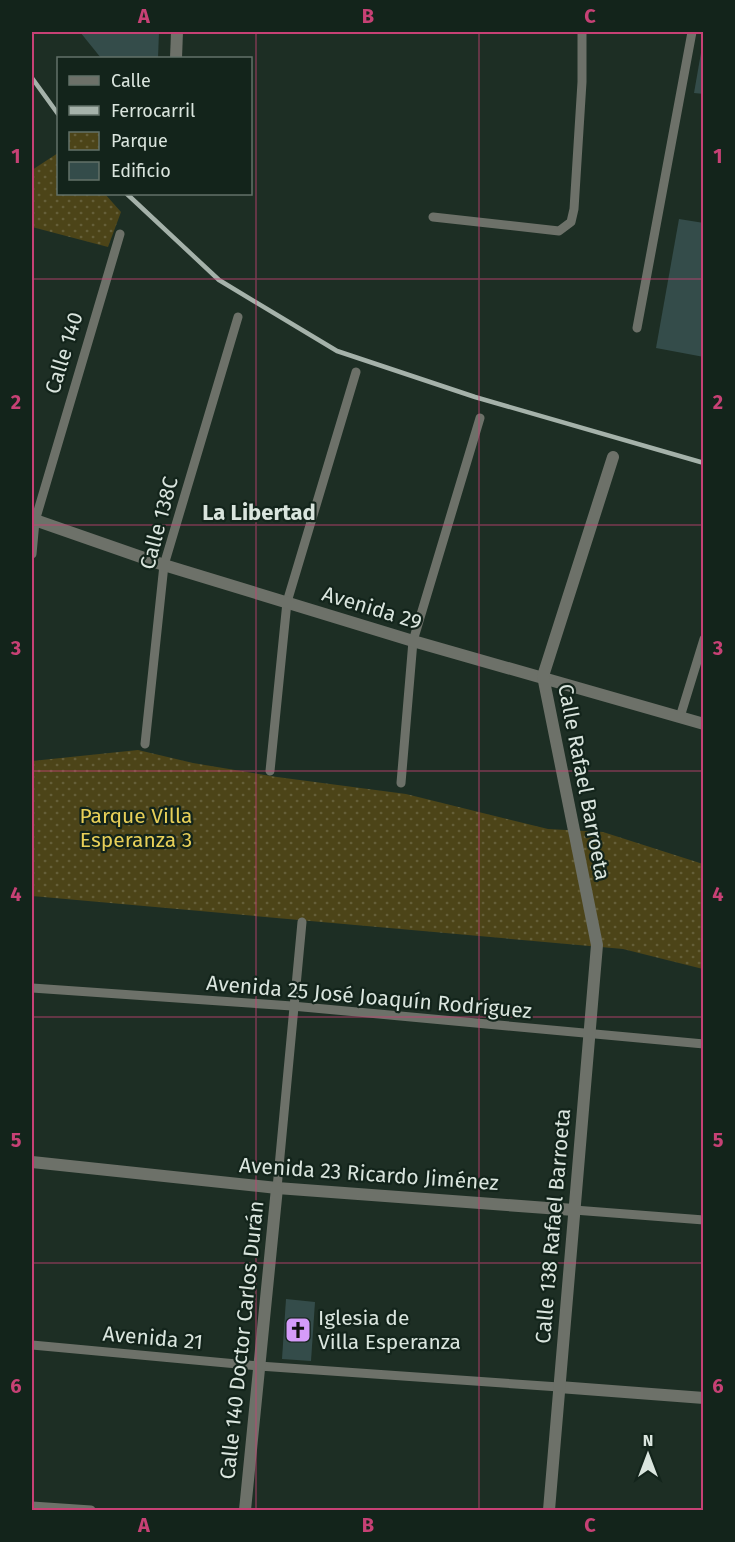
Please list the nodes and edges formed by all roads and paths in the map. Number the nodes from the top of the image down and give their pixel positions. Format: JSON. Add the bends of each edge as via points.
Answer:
{"nodes":[{"id":1,"x":177,"y":32,"type":"edge"},
{"id":2,"x":582,"y":32,"type":"edge"},
{"id":3,"x":692,"y":32,"type":"edge"},
{"id":4,"x":176,"y":57,"type":"edge"},
{"id":5,"x":433,"y":218,"type":"dead end"},
{"id":6,"x":120,"y":234,"type":"dead end"},
{"id":7,"x":238,"y":316,"type":"dead end"},
{"id":8,"x":637,"y":328,"type":"dead end"},
{"id":9,"x":356,"y":372,"type":"dead end"},
{"id":10,"x":480,"y":418,"type":"dead end"},
{"id":11,"x":613,"y":457,"type":"dead end"},
{"id":12,"x":33,"y":520,"type":"edge"},
{"id":13,"x":32,"y":554,"type":"edge"},
{"id":14,"x":164,"y":564,"type":"junction"},
{"id":15,"x":287,"y":602,"type":"junction"},
{"id":16,"x":704,"y":639,"type":"edge"},
{"id":17,"x":413,"y":641,"type":"junction"},
{"id":18,"x":543,"y":676,"type":"junction"},
{"id":19,"x":680,"y":717,"type":"junction"},
{"id":20,"x":704,"y":724,"type":"edge"},
{"id":21,"x":145,"y":744,"type":"dead end"},
{"id":22,"x":270,"y":771,"type":"dead end"},
{"id":23,"x":401,"y":783,"type":"dead end"},
{"id":24,"x":302,"y":922,"type":"dead end"},
{"id":25,"x":597,"y":945,"type":"joint"},
{"id":26,"x":32,"y":988,"type":"edge"},
{"id":27,"x":292,"y":1006,"type":"junction"},
{"id":28,"x":589,"y":1035,"type":"junction"},
{"id":29,"x":704,"y":1044,"type":"edge"},
{"id":30,"x":32,"y":1162,"type":"edge"},
{"id":31,"x":277,"y":1188,"type":"junction"},
{"id":32,"x":574,"y":1210,"type":"junction"},
{"id":33,"x":704,"y":1220,"type":"edge"},
{"id":34,"x":32,"y":1345,"type":"edge"},
{"id":35,"x":259,"y":1366,"type":"junction"},
{"id":36,"x":560,"y":1387,"type":"junction"},
{"id":37,"x":704,"y":1398,"type":"edge"},
{"id":38,"x":32,"y":1506,"type":"edge"},
{"id":39,"x":91,"y":1510,"type":"edge"},
{"id":40,"x":244,"y":1510,"type":"edge"},
{"id":41,"x":549,"y":1510,"type":"edge"}],
"edges":[{"from":1,"to":4,"type":"street"},
{"from":2,"to":5,"type":"lane","via":[[571,222],[559,231]]},
{"from":3,"to":8,"type":"lane"},
{"from":6,"to":12,"type":"lane","name":"Calle 140"},
{"from":7,"to":14,"type":"lane","name":"Calle 138C"},
{"from":9,"to":15,"type":"lane"},
{"from":10,"to":17,"type":"lane"},
{"from":11,"to":18,"type":"street","name":"Calle Rafael Barroeta"},
{"from":12,"to":13,"type":"lane","name":"Calle 140"},
{"from":12,"to":14,"type":"street","name":"Avenida 29"},
{"from":14,"to":15,"type":"street","name":"Avenida 29"},
{"from":14,"to":21,"type":"lane","name":"Calle 138C"},
{"from":15,"to":17,"type":"street","name":"Avenida 29"},
{"from":15,"to":22,"type":"lane"},
{"from":16,"to":19,"type":"lane"},
{"from":17,"to":18,"type":"street","name":"Avenida 29"},
{"from":17,"to":23,"type":"lane"},
{"from":18,"to":19,"type":"street","name":"Avenida 29"},
{"from":18,"to":25,"type":"street","name":"Calle Rafael Barroeta"},
{"from":19,"to":20,"type":"street","name":"Avenida 29"},
{"from":24,"to":27,"type":"lane","name":"Calle 140 Doctor Carlos Durán"},
{"from":25,"to":28,"type":"street","name":"Calle 138 Rafael Barroeta"},
{"from":26,"to":27,"type":"lane","name":"Avenida 25 José Joaquín Rodríguez"},
{"from":27,"to":28,"type":"lane","name":"Avenida 25 José Joaquín Rodríguez"},
{"from":27,"to":31,"type":"lane","name":"Calle 140 Doctor Carlos Durán"},
{"from":28,"to":29,"type":"lane","name":"Avenida 25 José Joaquín Rodríguez"},
{"from":28,"to":32,"type":"street","name":"Calle 138 Rafael Barroeta"},
{"from":30,"to":31,"type":"street","name":"Avenida 23 Ricardo Jiménez"},
{"from":31,"to":32,"type":"street","name":"Avenida 23 Ricardo Jiménez"},
{"from":31,"to":35,"type":"street","name":"Calle 140 Doctor Carlos Durán"},
{"from":32,"to":33,"type":"lane","name":"Avenida 23 Ricardo Jiménez"},
{"from":32,"to":36,"type":"street","name":"Calle 138 Rafael Barroeta"},
{"from":34,"to":35,"type":"lane","name":"Avenida 21"},
{"from":35,"to":36,"type":"lane","name":"Avenida 21"},
{"from":35,"to":40,"type":"street","name":"Calle 140 Doctor Carlos Durán"},
{"from":36,"to":37,"type":"street"},
{"from":36,"to":41,"type":"street","name":"Calle 138 Rafael Barroeta"},
{"from":38,"to":39,"type":"lane"}]}
